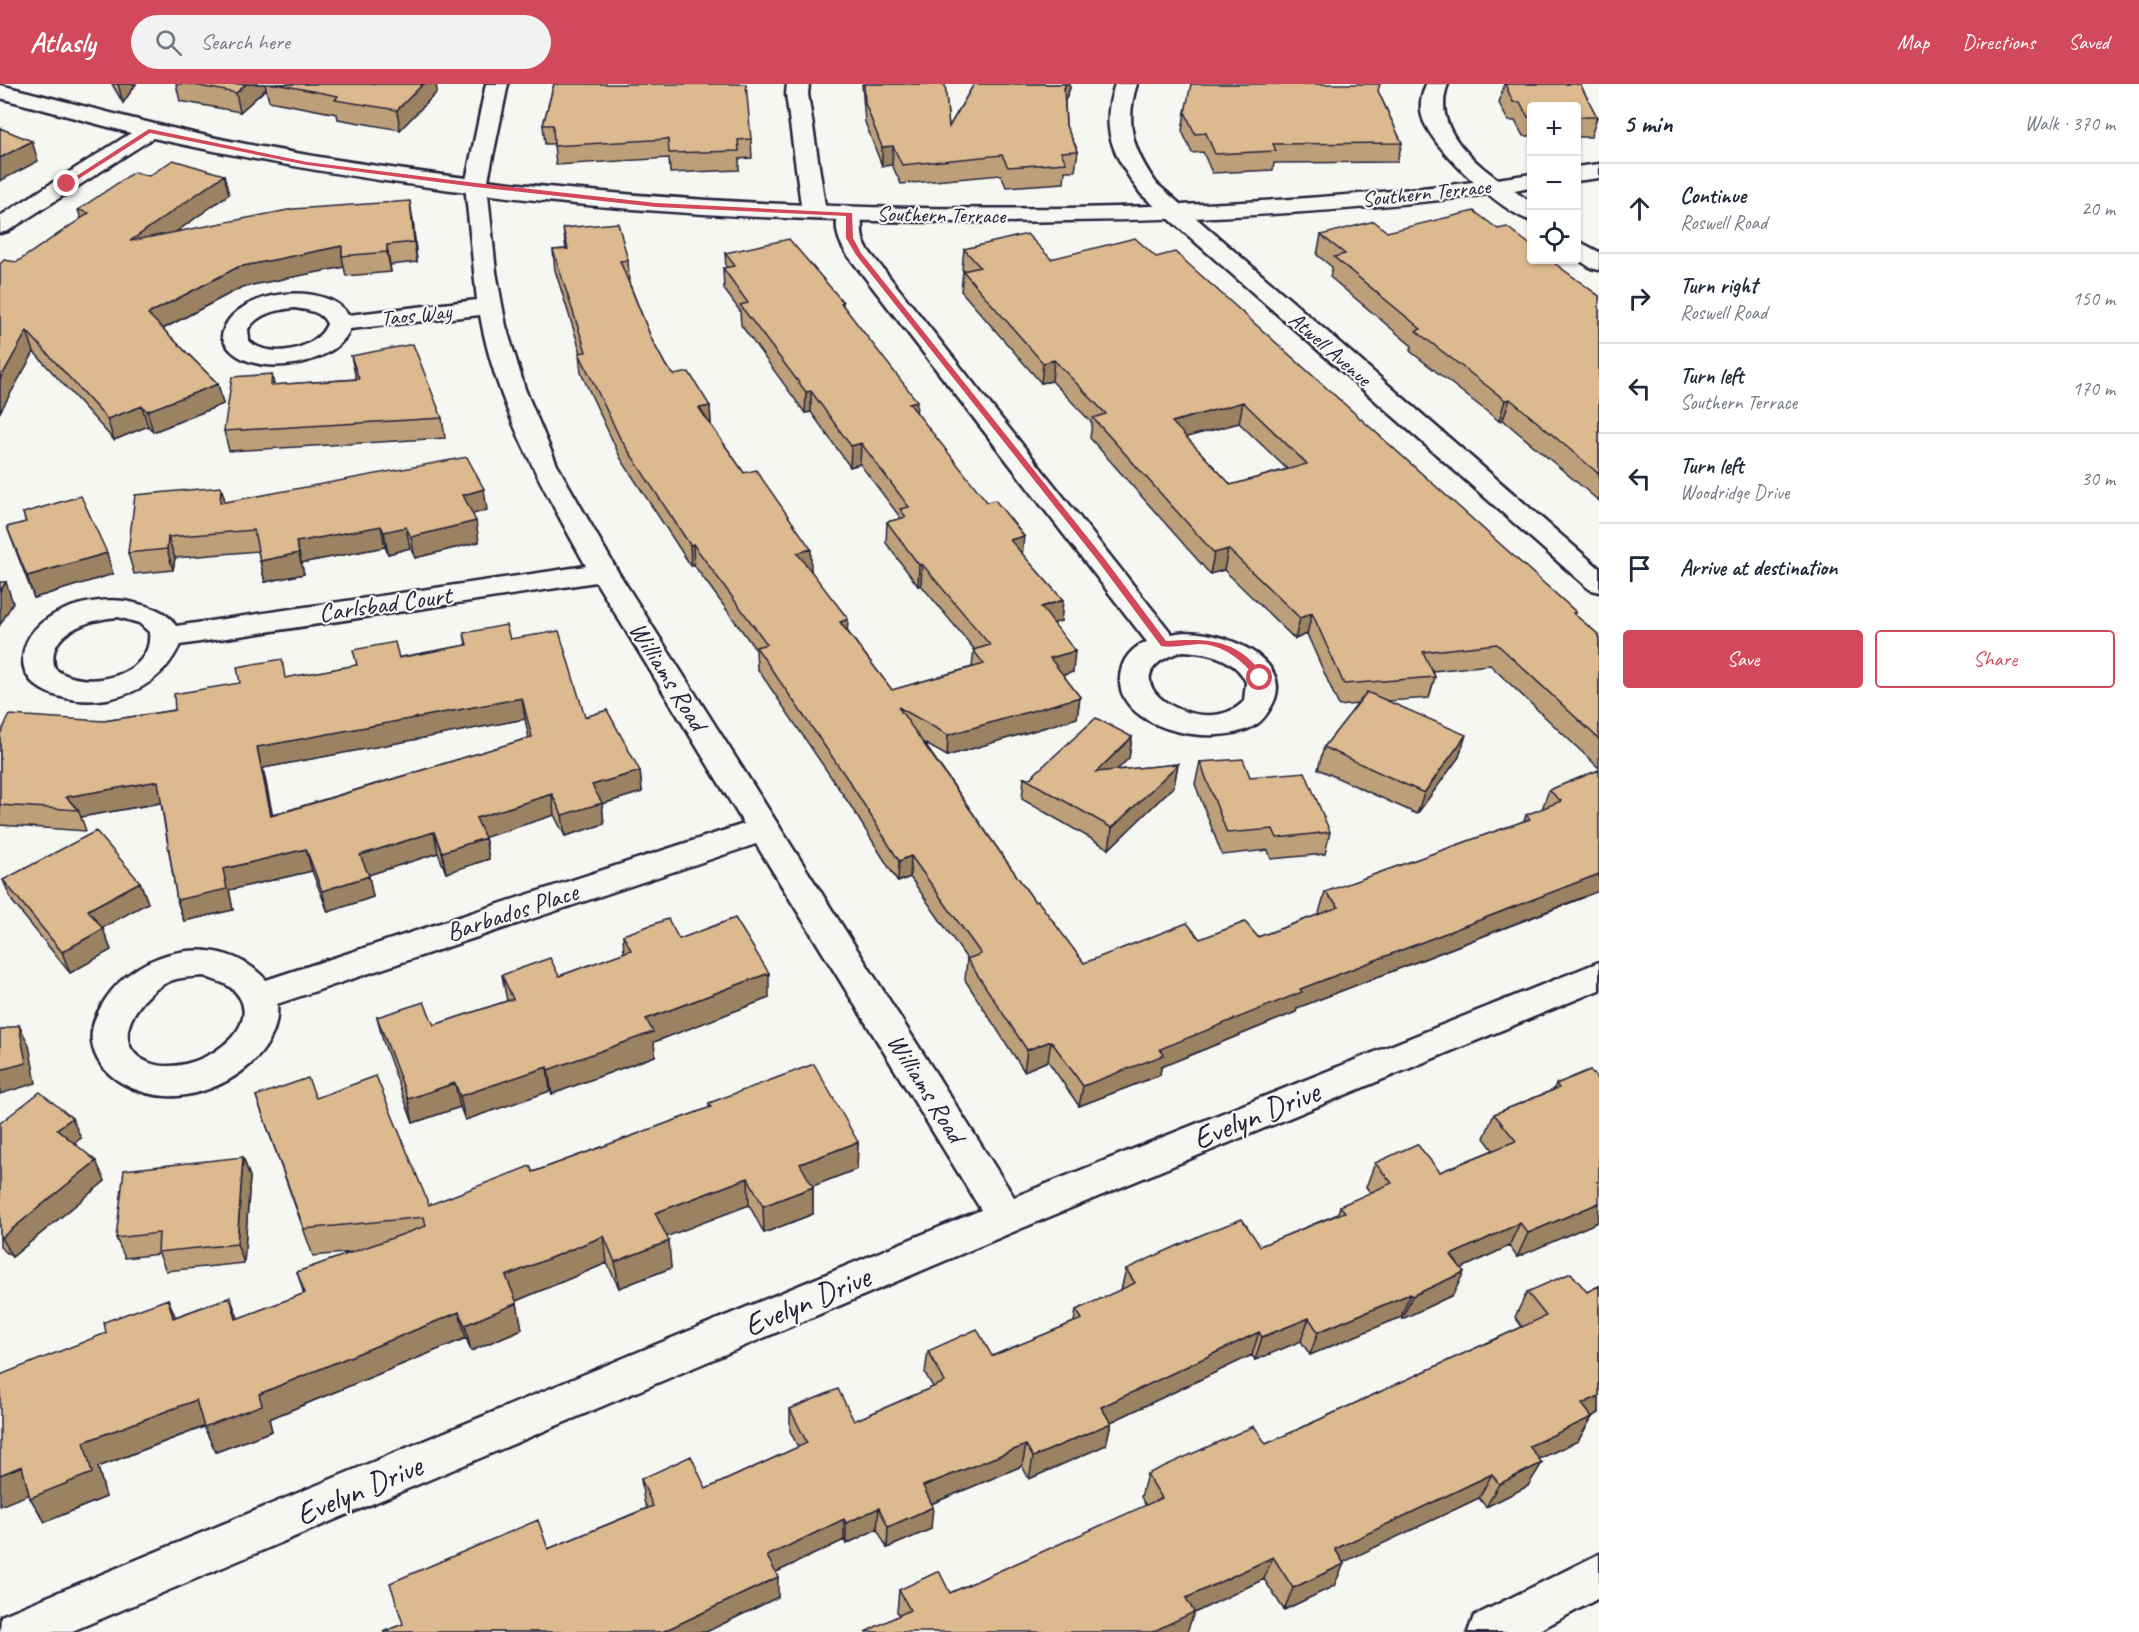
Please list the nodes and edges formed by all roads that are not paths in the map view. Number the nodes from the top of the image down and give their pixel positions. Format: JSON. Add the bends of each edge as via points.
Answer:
{"nodes":[{"id":1,"x":497,"y":84,"type":"edge"},
{"id":2,"x":798,"y":84,"type":"edge"},
{"id":3,"x":1126,"y":84,"type":"edge"},
{"id":4,"x":1437,"y":84,"type":"edge"},
{"id":5,"x":0,"y":91,"type":"edge"},
{"id":6,"x":149,"y":131,"type":"junction"},
{"id":7,"x":1599,"y":171,"type":"edge"},
{"id":8,"x":1581,"y":173,"type":"edge"},
{"id":9,"x":1527,"y":182,"type":"edge"},
{"id":10,"x":476,"y":185,"type":"junction"},
{"id":11,"x":1494,"y":187,"type":"junction"},
{"id":12,"x":1527,"y":210,"type":"edge"},
{"id":13,"x":814,"y":212,"type":"junction"},
{"id":14,"x":1176,"y":213,"type":"junction"},
{"id":15,"x":850,"y":214,"type":"junction"},
{"id":16,"x":0,"y":226,"type":"edge"},
{"id":17,"x":1581,"y":250,"type":"edge"},
{"id":18,"x":1599,"y":263,"type":"edge"},
{"id":19,"x":490,"y":306,"type":"junction"},
{"id":20,"x":340,"y":323,"type":"dead end"},
{"id":21,"x":604,"y":572,"type":"junction"},
{"id":22,"x":1599,"y":584,"type":"edge"},
{"id":23,"x":166,"y":637,"type":"dead end"},
{"id":24,"x":1164,"y":644,"type":"dead end"},
{"id":25,"x":764,"y":829,"type":"junction"},
{"id":26,"x":1599,"y":975,"type":"edge"},
{"id":27,"x":260,"y":996,"type":"dead end"},
{"id":28,"x":1006,"y":1217,"type":"junction"},
{"id":29,"x":1599,"y":1575,"type":"edge"},
{"id":30,"x":17,"y":1632,"type":"edge"},
{"id":31,"x":1490,"y":1632,"type":"edge"}],
"edges":[{"from":1,"to":10,"type":"street","name":"Williams Road"},
{"from":2,"to":13,"type":"street"},
{"from":3,"to":14,"type":"street","name":"Atwell Avenue","via":[[1117,113],[1120,140],[1149,189]]},
{"from":4,"to":11,"type":"street","via":[[1431,102],[1435,122],[1451,147]]},
{"from":5,"to":6,"type":"street","name":"Southern Terrace"},
{"from":6,"to":10,"type":"street","name":"Southern Terrace","via":[[307,164]]},
{"from":6,"to":16,"type":"street"},
{"from":7,"to":8,"type":"street"},
{"from":9,"to":11,"type":"street","name":"Southern Terrace"},
{"from":10,"to":13,"type":"street","name":"Southern Terrace","via":[[656,205]]},
{"from":10,"to":19,"type":"street","name":"Williams Road"},
{"from":11,"to":12,"type":"street"},
{"from":11,"to":14,"type":"street","name":"Southern Terrace"},
{"from":13,"to":15,"type":"street","name":"Southern Terrace"},
{"from":14,"to":15,"type":"street","name":"Southern Terrace","via":[[1006,217]]},
{"from":14,"to":22,"type":"street","name":"Atwell Avenue"},
{"from":15,"to":24,"type":"street","via":[[849,238],[858,253]]},
{"from":17,"to":18,"type":"street"},
{"from":19,"to":20,"type":"street","name":"Taos Way"},
{"from":19,"to":21,"type":"street","name":"Williams Road","via":[[512,389],[544,465]]},
{"from":21,"to":23,"type":"street","name":"Carlsbad Court"},
{"from":21,"to":25,"type":"street","name":"Williams Road"},
{"from":25,"to":27,"type":"street","name":"Barbados Place"},
{"from":25,"to":28,"type":"street","name":"Williams Road"},
{"from":26,"to":28,"type":"street","name":"Evelyn Drive"},
{"from":28,"to":30,"type":"street","name":"Evelyn Drive"},
{"from":29,"to":31,"type":"street"}]}
